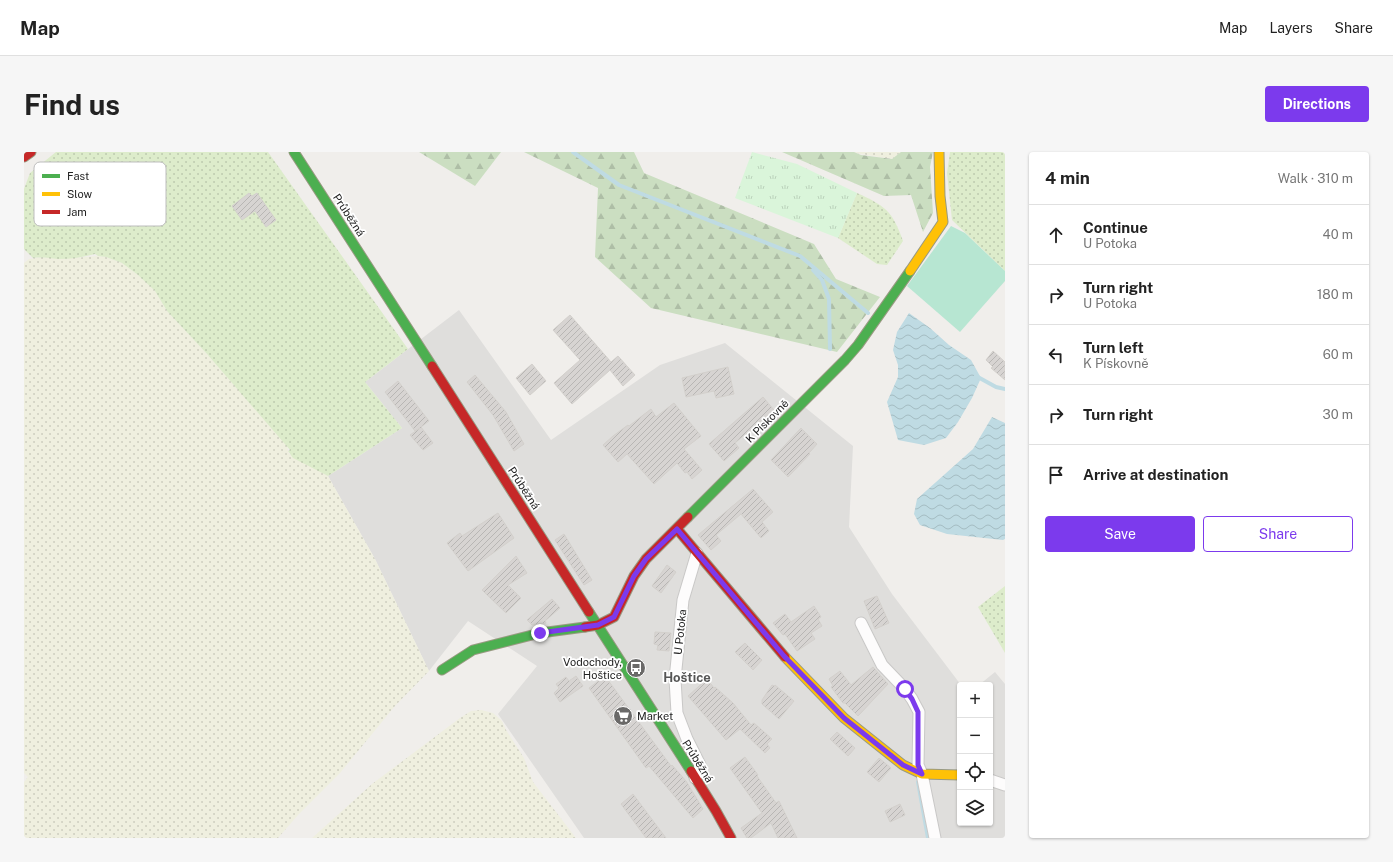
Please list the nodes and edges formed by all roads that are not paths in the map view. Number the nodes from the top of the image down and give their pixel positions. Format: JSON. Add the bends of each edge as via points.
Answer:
{"nodes":[{"id":1,"x":31,"y":152,"type":"edge"},
{"id":2,"x":294,"y":152,"type":"edge"},
{"id":3,"x":939,"y":152,"type":"edge"},
{"id":4,"x":24,"y":157,"type":"edge"},
{"id":5,"x":677,"y":529,"type":"junction"},
{"id":6,"x":698,"y":553,"type":"junction"},
{"id":7,"x":861,"y":623,"type":"dead end"},
{"id":8,"x":598,"y":625,"type":"junction"},
{"id":9,"x":442,"y":670,"type":"dead end"},
{"id":10,"x":922,"y":774,"type":"junction"},
{"id":11,"x":957,"y":775,"type":"edge"},
{"id":12,"x":695,"y":778,"type":"junction"},
{"id":13,"x":993,"y":781,"type":"edge"},
{"id":14,"x":1005,"y":785,"type":"edge"},
{"id":15,"x":731,"y":838,"type":"edge"},
{"id":16,"x":935,"y":838,"type":"edge"}],
"edges":[{"from":1,"to":4,"type":"street"},
{"from":2,"to":8,"type":"street","name":"Průběžná"},
{"from":3,"to":5,"type":"street","name":"K Pískovně","via":[[943,222],[895,293],[858,345],[825,381]]},
{"from":5,"to":6,"type":"street"},
{"from":5,"to":8,"type":"street","name":"K Pískovně","via":[[646,559],[634,576],[614,617]]},
{"from":6,"to":10,"type":"street","via":[[784,656],[844,718],[903,765]]},
{"from":6,"to":12,"type":"street","name":"U Potoka","via":[[683,600],[675,679],[678,713],[700,765]]},
{"from":7,"to":10,"type":"street","via":[[882,665],[905,689],[918,712],[918,765]]},
{"from":8,"to":9,"type":"street","via":[[540,633],[474,650]]},
{"from":8,"to":12,"type":"street","name":"Průběžná"},
{"from":10,"to":11,"type":"street"},
{"from":10,"to":16,"type":"street"},
{"from":12,"to":15,"type":"street","name":"Průběžná"},
{"from":13,"to":14,"type":"street"}]}
